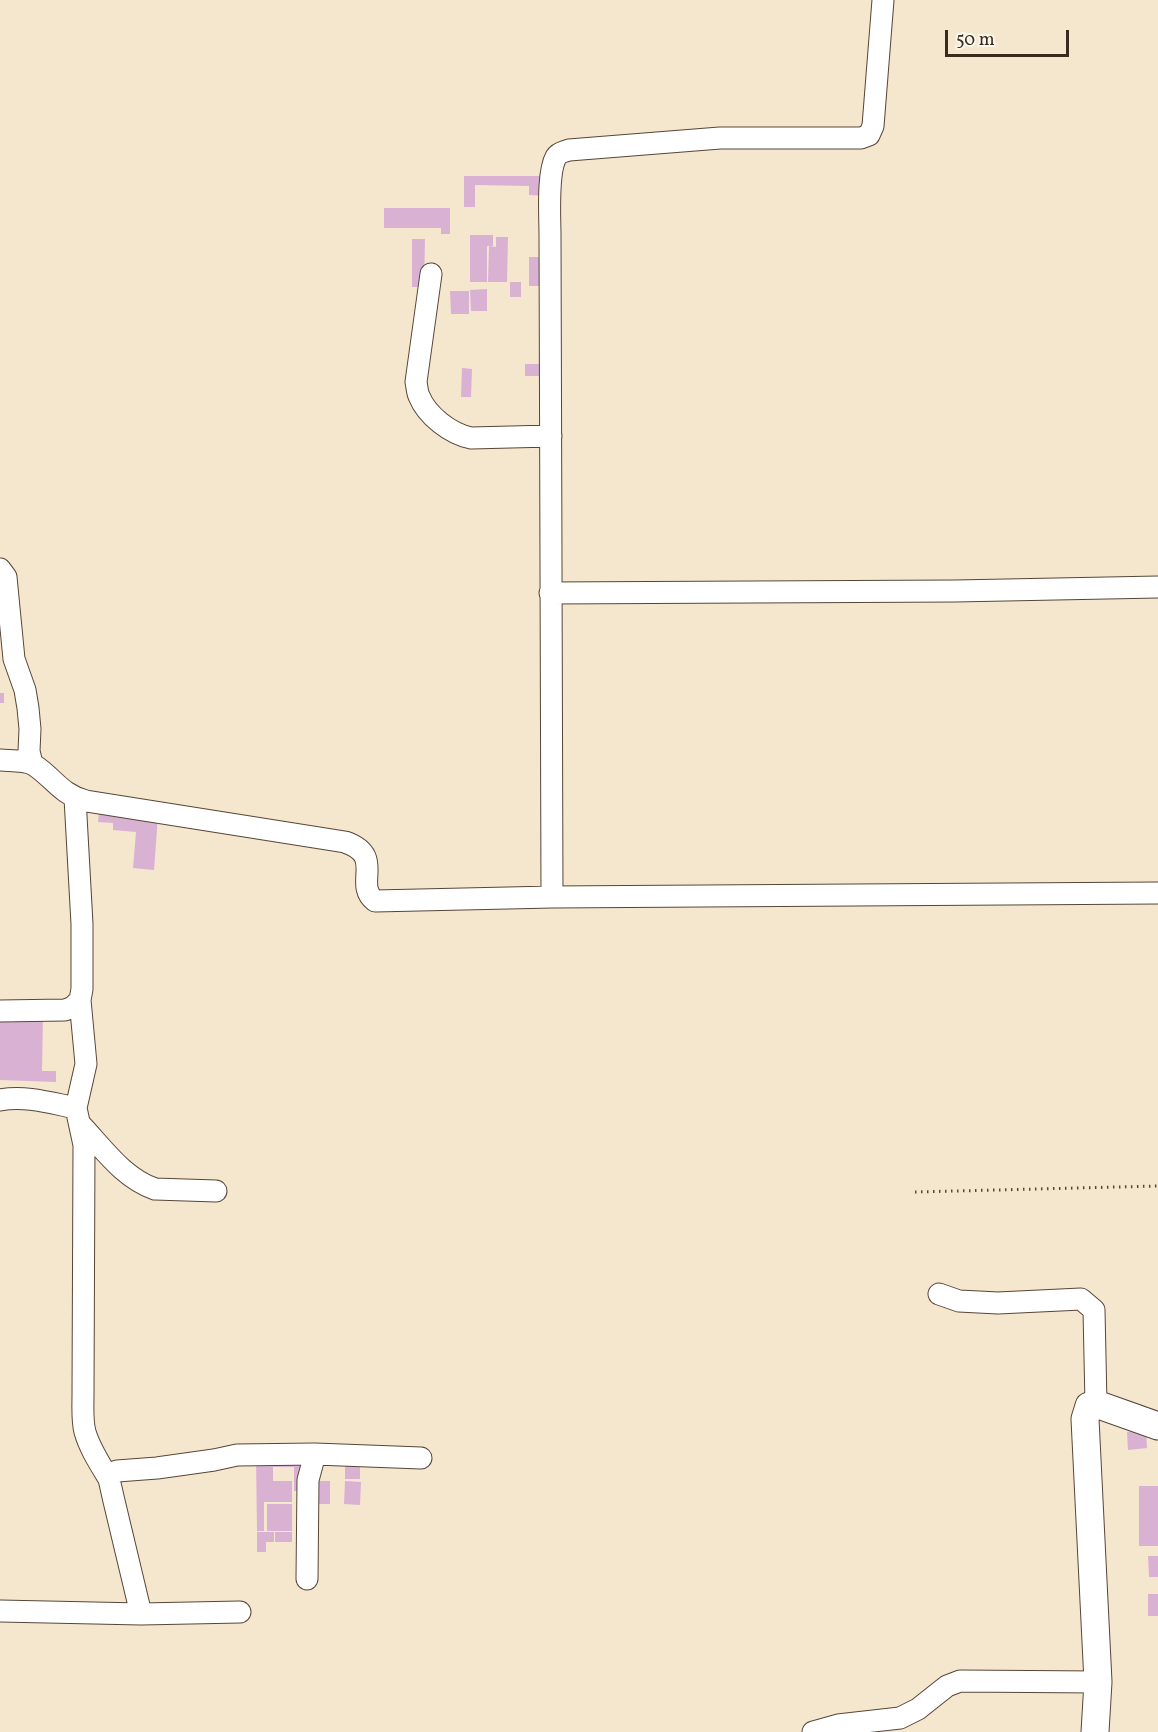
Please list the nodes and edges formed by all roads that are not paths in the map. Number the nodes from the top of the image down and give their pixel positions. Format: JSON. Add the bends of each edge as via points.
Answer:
{"nodes":[{"id":1,"x":883,"y":0,"type":"edge"},
{"id":2,"x":432,"y":274,"type":"dead end"},
{"id":3,"x":551,"y":436,"type":"junction"},
{"id":4,"x":0,"y":569,"type":"edge"},
{"id":5,"x":1158,"y":587,"type":"edge"},
{"id":6,"x":550,"y":593,"type":"junction"},
{"id":7,"x":7,"y":658,"type":"edge"},
{"id":8,"x":0,"y":760,"type":"edge"},
{"id":9,"x":32,"y":764,"type":"junction"},
{"id":10,"x":75,"y":798,"type":"junction"},
{"id":11,"x":1158,"y":893,"type":"edge"},
{"id":12,"x":552,"y":897,"type":"junction"},
{"id":13,"x":80,"y":1000,"type":"junction"},
{"id":14,"x":0,"y":1011,"type":"edge"},
{"id":15,"x":0,"y":1100,"type":"edge"},
{"id":16,"x":78,"y":1116,"type":"junction"},
{"id":17,"x":216,"y":1191,"type":"dead end"},
{"id":18,"x":939,"y":1294,"type":"dead end"},
{"id":19,"x":1096,"y":1404,"type":"junction"},
{"id":20,"x":1158,"y":1426,"type":"edge"},
{"id":21,"x":315,"y":1454,"type":"junction"},
{"id":22,"x":421,"y":1458,"type":"dead end"},
{"id":23,"x":109,"y":1479,"type":"junction"},
{"id":24,"x":307,"y":1579,"type":"dead end"},
{"id":25,"x":0,"y":1611,"type":"edge"},
{"id":26,"x":240,"y":1612,"type":"dead end"},
{"id":27,"x":141,"y":1614,"type":"junction"},
{"id":28,"x":1098,"y":1682,"type":"junction"},
{"id":29,"x":813,"y":1732,"type":"edge"},
{"id":30,"x":1095,"y":1732,"type":"edge"}],
"edges":[{"from":1,"to":3,"type":"street","via":[[873,126],[869,135],[720,138],[569,150],[556,157],[550,205]]},
{"from":2,"to":3,"type":"street","via":[[416,382],[419,396],[432,416],[455,433],[471,438]]},
{"from":3,"to":6,"type":"street"},
{"from":4,"to":7,"type":"street","via":[[6,577]]},
{"from":5,"to":6,"type":"street"},
{"from":6,"to":12,"type":"street"},
{"from":7,"to":9,"type":"street","via":[[25,690]]},
{"from":8,"to":9,"type":"street"},
{"from":9,"to":10,"type":"street"},
{"from":10,"to":12,"type":"street","via":[[356,846],[367,859],[368,890],[375,901]]},
{"from":10,"to":13,"type":"street","via":[[82,924]]},
{"from":11,"to":12,"type":"street"},
{"from":13,"to":14,"type":"street","via":[[65,1010]]},
{"from":13,"to":16,"type":"street","via":[[86,1064]]},
{"from":15,"to":16,"type":"street","via":[[32,1099]]},
{"from":16,"to":17,"type":"street","via":[[125,1172],[146,1186]]},
{"from":16,"to":23,"type":"street","via":[[84,1145],[84,1425]]},
{"from":18,"to":19,"type":"street","via":[[959,1301],[998,1303],[1081,1299],[1094,1310]]},
{"from":19,"to":20,"type":"main road"},
{"from":19,"to":28,"type":"main road","via":[[1089,1406],[1085,1419]]},
{"from":21,"to":22,"type":"street"},
{"from":21,"to":23,"type":"street","via":[[237,1455],[117,1471]]},
{"from":21,"to":24,"type":"street","via":[[308,1488]]},
{"from":23,"to":27,"type":"street"},
{"from":25,"to":27,"type":"street"},
{"from":26,"to":27,"type":"street"},
{"from":28,"to":29,"type":"street","via":[[960,1681],[900,1718]]},
{"from":28,"to":30,"type":"main road"}]}
